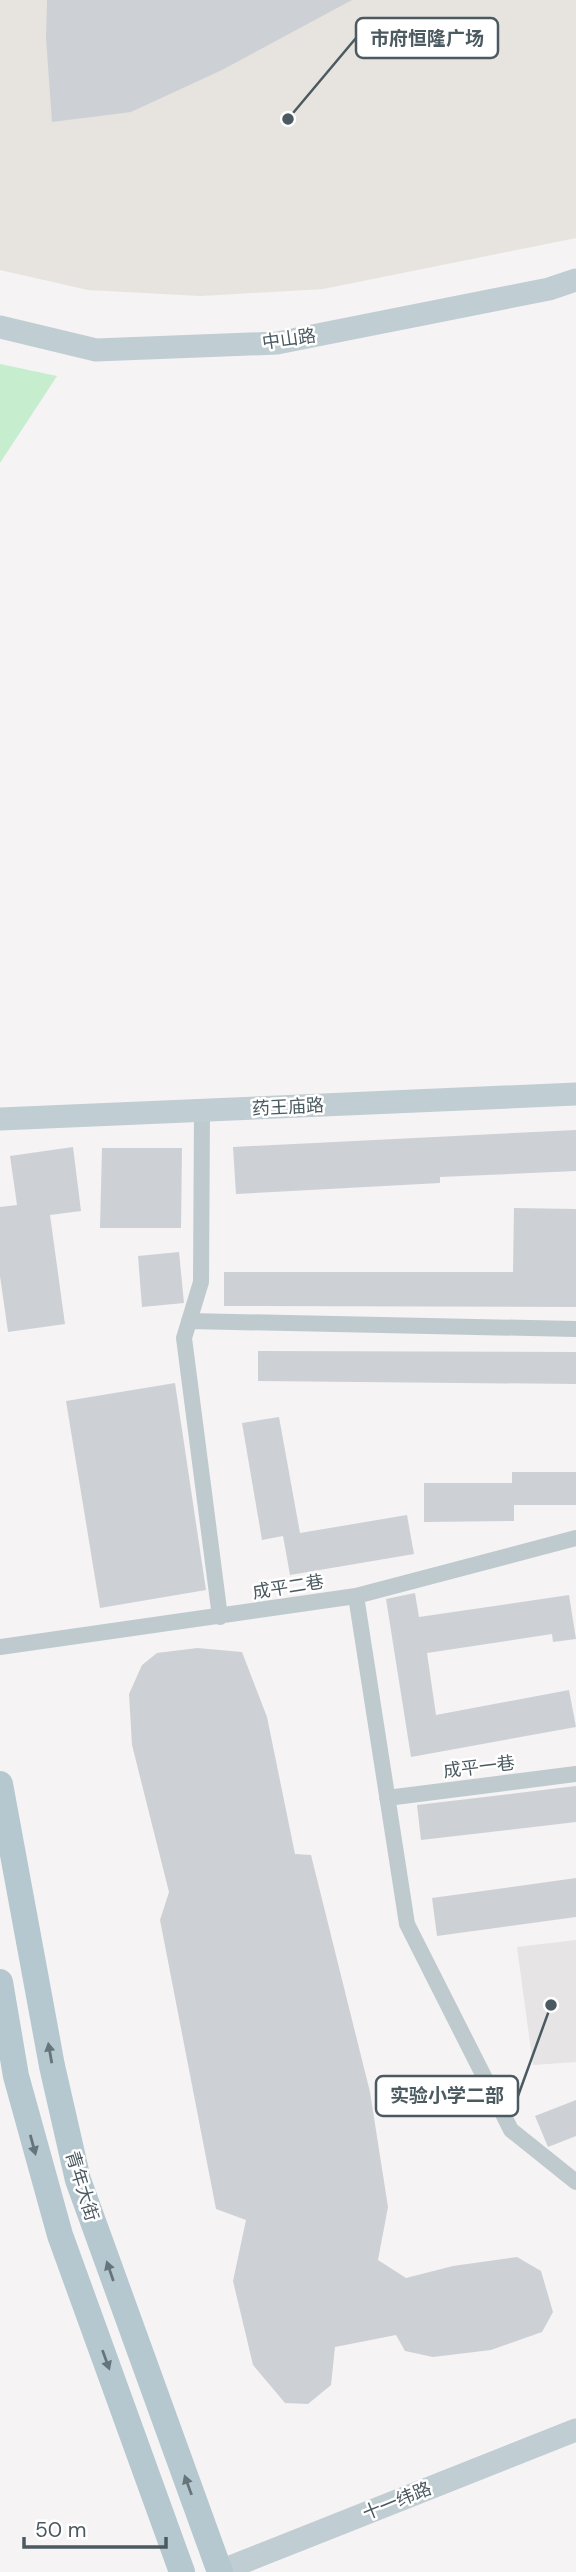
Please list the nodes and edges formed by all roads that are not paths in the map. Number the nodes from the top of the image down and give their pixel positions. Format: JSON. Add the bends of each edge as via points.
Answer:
{"nodes":[{"id":1,"x":576,"y":281,"type":"edge"},
{"id":2,"x":0,"y":327,"type":"edge"},
{"id":3,"x":576,"y":1094,"type":"edge"},
{"id":4,"x":202,"y":1111,"type":"junction"},
{"id":5,"x":0,"y":1119,"type":"edge"},
{"id":6,"x":189,"y":1321,"type":"junction"},
{"id":7,"x":576,"y":1329,"type":"edge"},
{"id":8,"x":576,"y":1538,"type":"edge"},
{"id":9,"x":356,"y":1596,"type":"junction"},
{"id":10,"x":220,"y":1617,"type":"junction"},
{"id":11,"x":0,"y":1647,"type":"edge"},
{"id":12,"x":576,"y":1774,"type":"edge"},
{"id":13,"x":0,"y":1784,"type":"edge"},
{"id":14,"x":387,"y":1798,"type":"junction"},
{"id":15,"x":0,"y":1982,"type":"edge"},
{"id":16,"x":576,"y":2182,"type":"edge"},
{"id":17,"x":576,"y":2430,"type":"edge"},
{"id":18,"x":182,"y":2572,"type":"edge"},
{"id":19,"x":220,"y":2572,"type":"edge"}],
"edges":[{"from":1,"to":2,"type":"street","name":"中山路","via":[[277,343],[96,350]]},
{"from":3,"to":4,"type":"street","name":"药王庙路"},
{"from":4,"to":5,"type":"street","name":"药王庙路"},
{"from":4,"to":6,"type":"street","via":[[201,1282]]},
{"from":6,"to":7,"type":"street"},
{"from":6,"to":10,"type":"street","via":[[184,1338]]},
{"from":8,"to":9,"type":"street","name":"成平二巷"},
{"from":9,"to":10,"type":"street","name":"成平二巷"},
{"from":9,"to":14,"type":"street"},
{"from":10,"to":11,"type":"street","name":"成平二巷"},
{"from":12,"to":14,"type":"street","name":"成平一巷"},
{"from":19,"to":13,"type":"main road","name":"青年大街","one_way":true,"via":[[78,2180]]},
{"from":14,"to":16,"type":"street","via":[[407,1924],[511,2130]]},
{"from":15,"to":18,"type":"main road","name":"青年大街","one_way":true,"via":[[16,2076],[57,2223]]},
{"from":17,"to":19,"type":"street","name":"十一纬路"}]}
